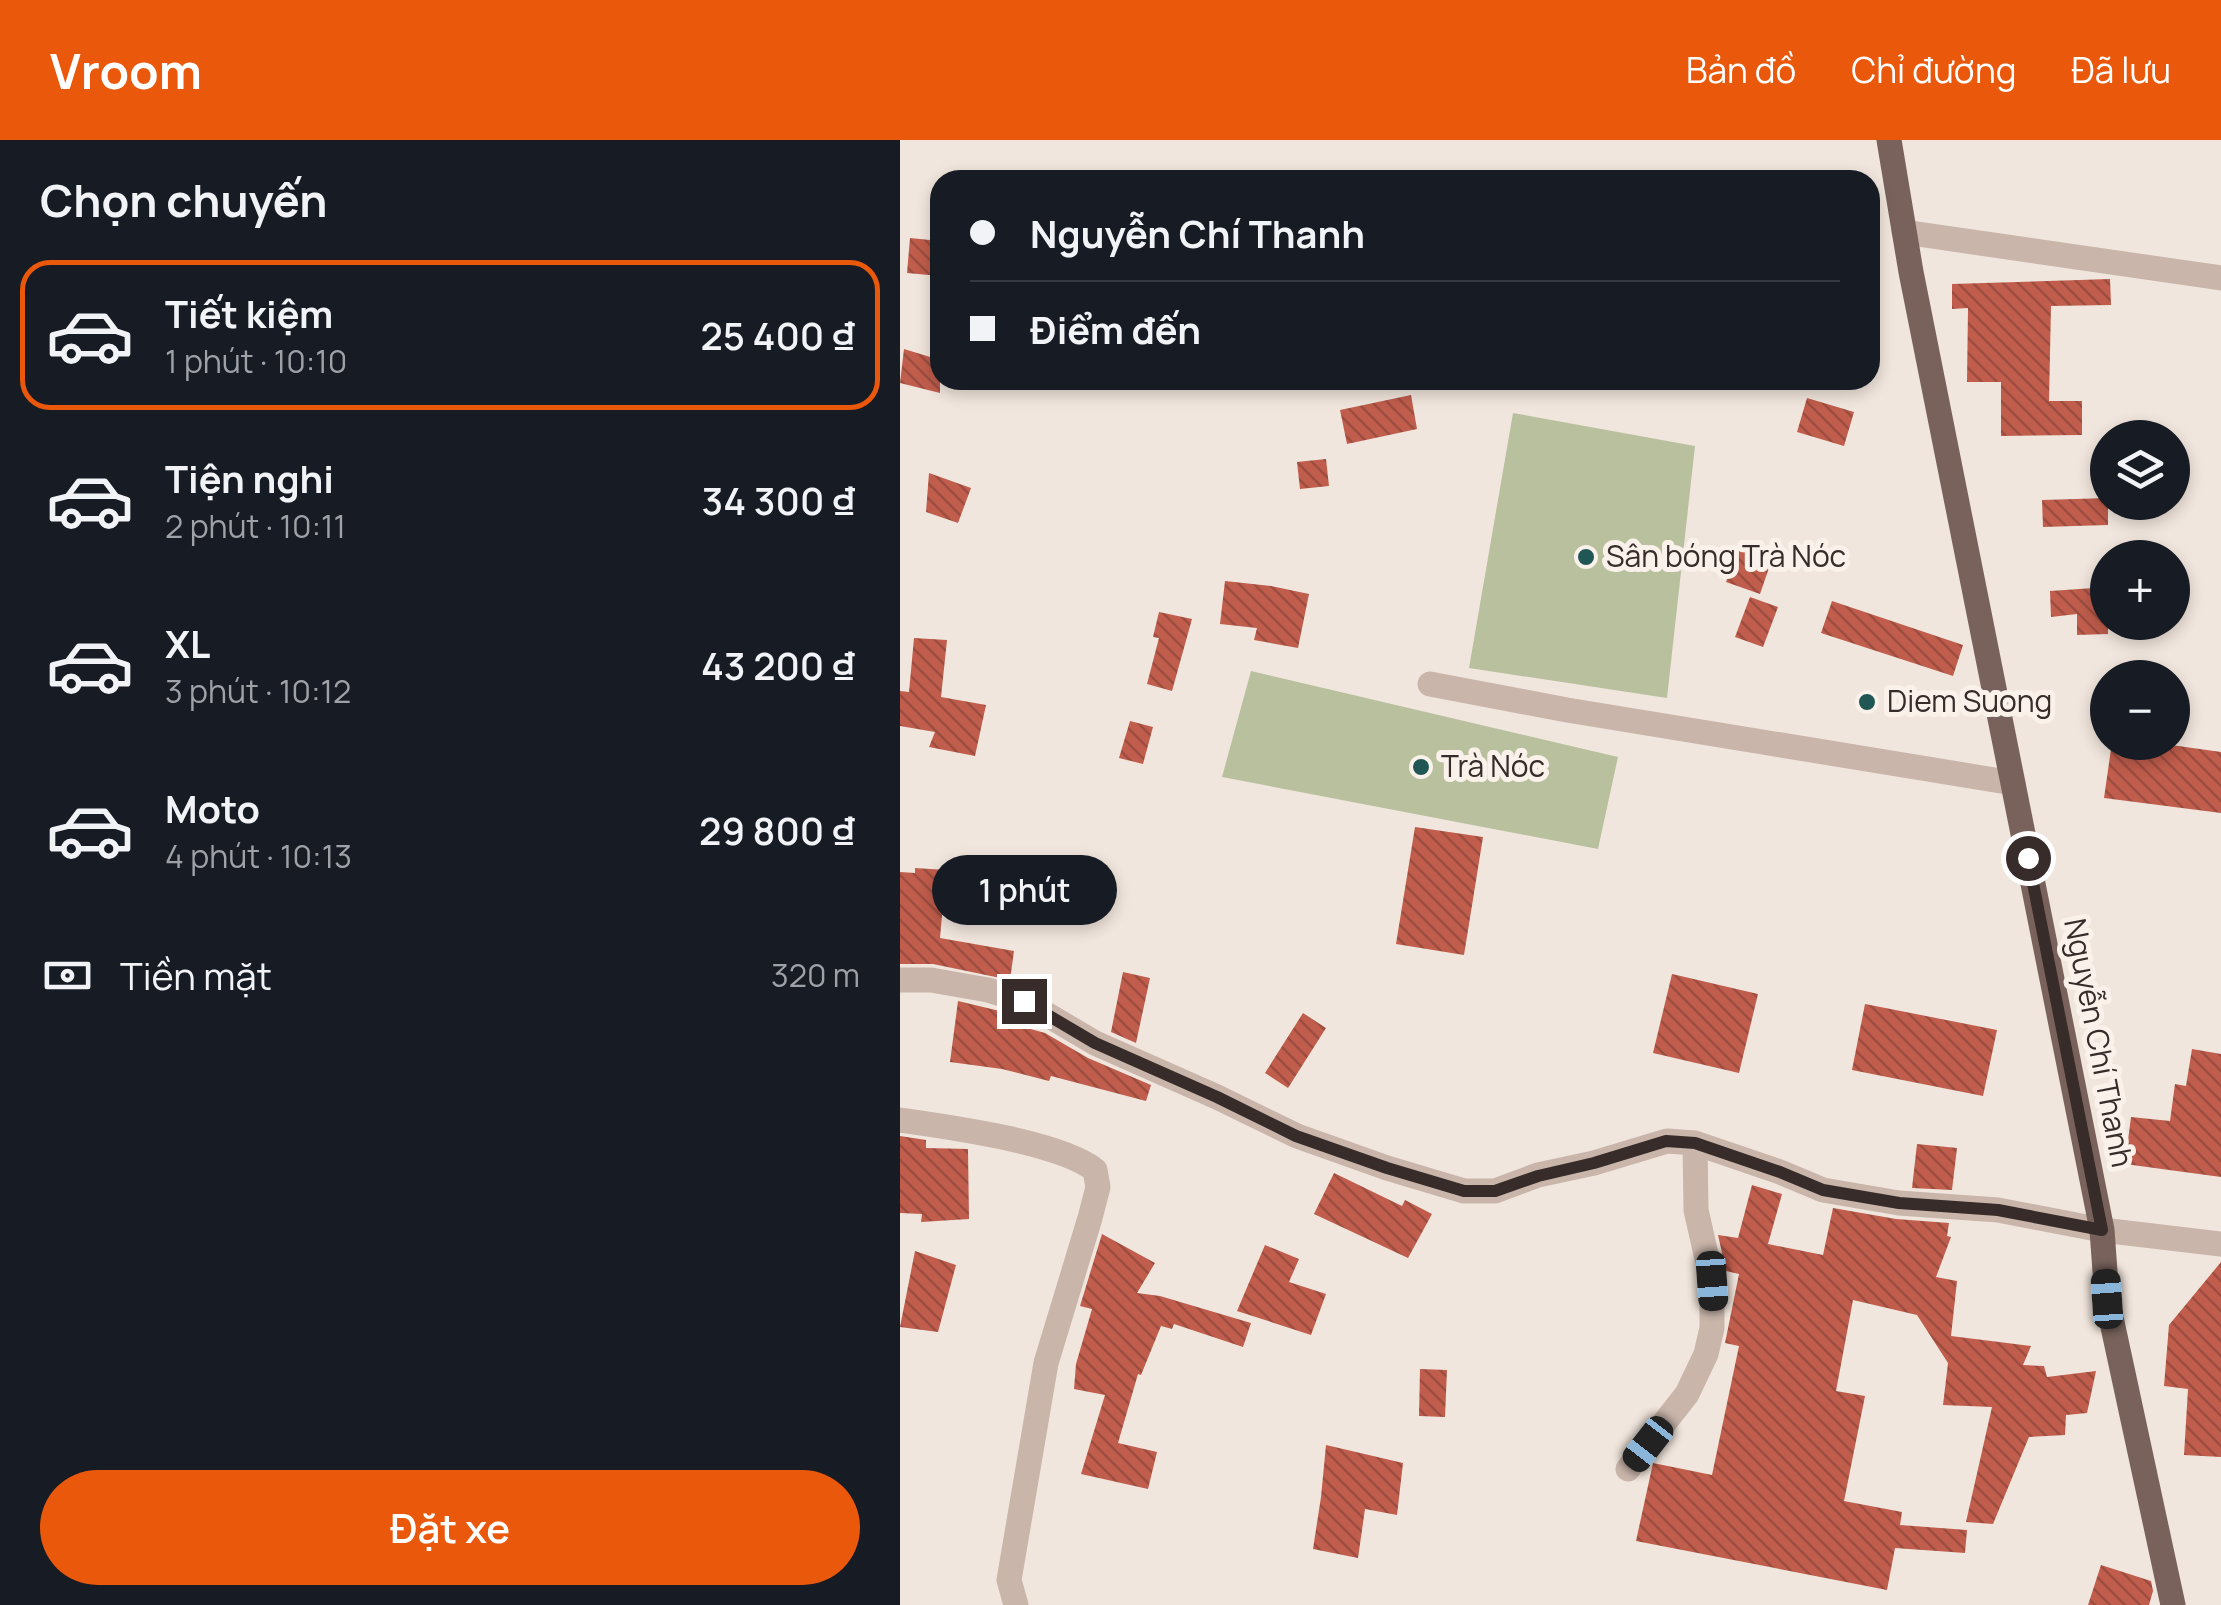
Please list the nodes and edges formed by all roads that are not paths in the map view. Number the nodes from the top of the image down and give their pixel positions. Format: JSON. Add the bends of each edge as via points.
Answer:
{"nodes":[{"id":1,"x":1889,"y":140,"type":"edge"},
{"id":2,"x":1904,"y":232,"type":"junction"},
{"id":3,"x":2221,"y":278,"type":"edge"},
{"id":4,"x":1430,"y":684,"type":"dead end"},
{"id":5,"x":2013,"y":783,"type":"junction"},
{"id":6,"x":900,"y":980,"type":"edge"},
{"id":7,"x":900,"y":1120,"type":"edge"},
{"id":8,"x":1695,"y":1143,"type":"junction"},
{"id":9,"x":2102,"y":1230,"type":"junction"},
{"id":10,"x":2221,"y":1244,"type":"edge"},
{"id":11,"x":1628,"y":1469,"type":"dead end"},
{"id":12,"x":1016,"y":1605,"type":"edge"},
{"id":13,"x":2173,"y":1605,"type":"edge"}],
"edges":[{"from":1,"to":2,"type":"main road","name":"Nguyễn Chí Thanh"},
{"from":2,"to":3,"type":"street"},
{"from":2,"to":5,"type":"main road","name":"Nguyễn Chí Thanh"},
{"from":4,"to":5,"type":"street"},
{"from":5,"to":9,"type":"main road","name":"Nguyễn Chí Thanh"},
{"from":6,"to":8,"type":"street","via":[[932,980],[1024,1001],[1095,1043],[1296,1136],[1464,1191],[1495,1191],[1666,1141]]},
{"from":7,"to":12,"type":"street","via":[[1062,1153],[1096,1170],[1090,1218],[1046,1363],[1010,1580]]},
{"from":8,"to":9,"type":"street","via":[[1823,1190],[1998,1210]]},
{"from":8,"to":11,"type":"street","via":[[1696,1210],[1712,1281],[1712,1328],[1687,1394]]},
{"from":9,"to":10,"type":"street"},
{"from":9,"to":13,"type":"main road","name":"Nguyễn Chí Thanh","via":[[2107,1299]]}]}
